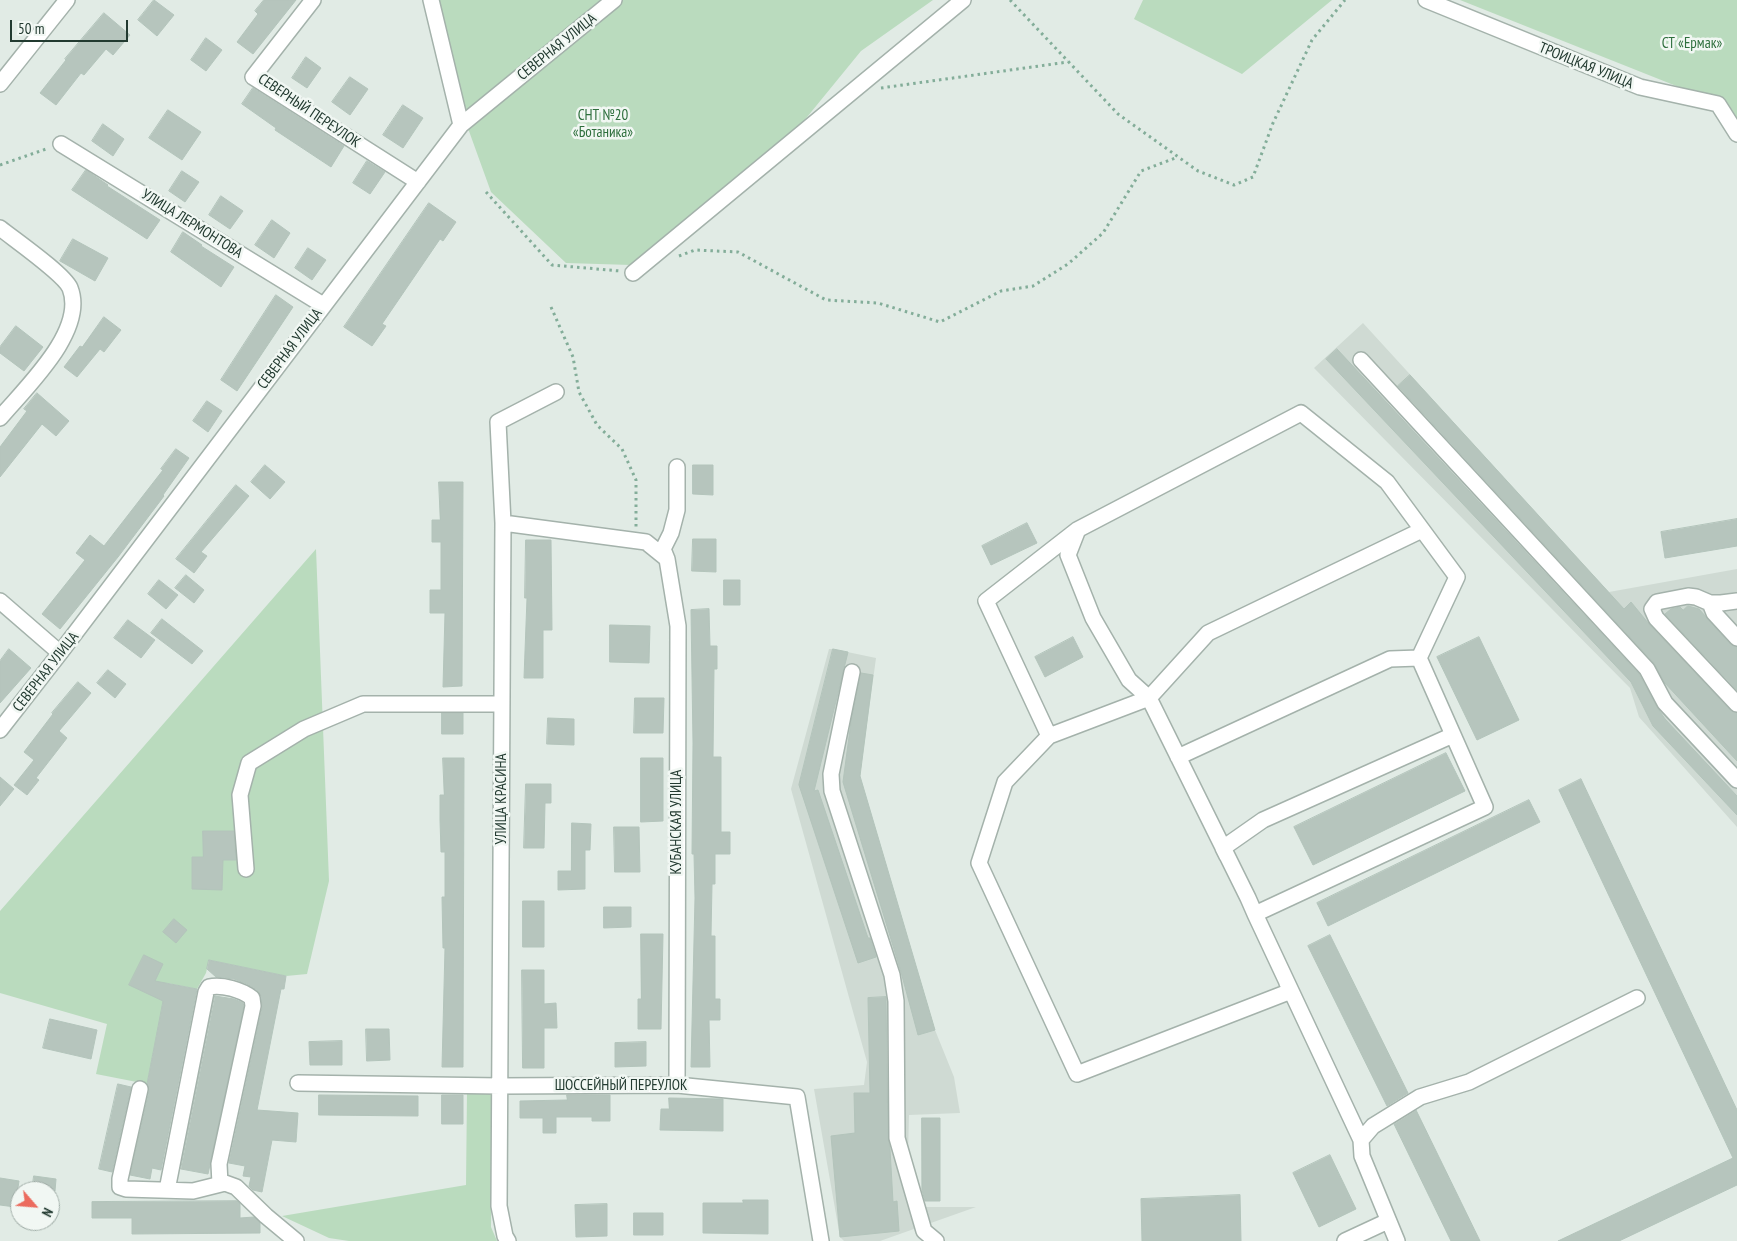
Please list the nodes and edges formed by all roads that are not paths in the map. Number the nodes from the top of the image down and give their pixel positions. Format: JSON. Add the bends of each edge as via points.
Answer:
{"nodes":[{"id":1,"x":67,"y":0,"type":"edge"},
{"id":2,"x":313,"y":0,"type":"edge"},
{"id":3,"x":431,"y":0,"type":"edge"},
{"id":4,"x":614,"y":0,"type":"edge"},
{"id":5,"x":963,"y":0,"type":"edge"},
{"id":6,"x":1426,"y":0,"type":"edge"},
{"id":7,"x":0,"y":84,"type":"edge"},
{"id":8,"x":461,"y":125,"type":"junction"},
{"id":9,"x":1737,"y":134,"type":"edge"},
{"id":10,"x":61,"y":144,"type":"road end"},
{"id":11,"x":418,"y":182,"type":"junction"},
{"id":12,"x":0,"y":228,"type":"edge"},
{"id":13,"x":633,"y":273,"type":"road end"},
{"id":14,"x":323,"y":305,"type":"junction"},
{"id":15,"x":1361,"y":360,"type":"dead end"},
{"id":16,"x":556,"y":392,"type":"dead end"},
{"id":17,"x":0,"y":418,"type":"edge"},
{"id":18,"x":677,"y":467,"type":"dead end"},
{"id":19,"x":503,"y":523,"type":"junction"},
{"id":20,"x":1078,"y":530,"type":"junction"},
{"id":21,"x":1422,"y":530,"type":"junction"},
{"id":22,"x":667,"y":559,"type":"junction"},
{"id":23,"x":0,"y":601,"type":"edge"},
{"id":24,"x":1737,"y":601,"type":"edge"},
{"id":25,"x":1710,"y":603,"type":"junction"},
{"id":26,"x":1737,"y":638,"type":"edge"},
{"id":27,"x":60,"y":653,"type":"junction"},
{"id":28,"x":1419,"y":658,"type":"junction"},
{"id":29,"x":852,"y":672,"type":"dead end"},
{"id":30,"x":1149,"y":698,"type":"junction"},
{"id":31,"x":502,"y":704,"type":"junction"},
{"id":32,"x":1737,"y":704,"type":"edge"},
{"id":33,"x":0,"y":730,"type":"edge"},
{"id":34,"x":1453,"y":735,"type":"junction"},
{"id":35,"x":1049,"y":736,"type":"junction"},
{"id":36,"x":1178,"y":757,"type":"junction"},
{"id":37,"x":1737,"y":780,"type":"edge"},
{"id":38,"x":1223,"y":848,"type":"junction"},
{"id":39,"x":246,"y":869,"type":"dead end"},
{"id":40,"x":1255,"y":914,"type":"junction"},
{"id":41,"x":1291,"y":991,"type":"junction"},
{"id":42,"x":1637,"y":998,"type":"dead end"},
{"id":43,"x":298,"y":1083,"type":"dead end"},
{"id":44,"x":677,"y":1085,"type":"junction"},
{"id":45,"x":500,"y":1086,"type":"junction"},
{"id":46,"x":140,"y":1089,"type":"dead end"},
{"id":47,"x":1361,"y":1140,"type":"junction"},
{"id":48,"x":220,"y":1184,"type":"junction"},
{"id":49,"x":167,"y":1190,"type":"junction"},
{"id":50,"x":1388,"y":1221,"type":"junction"},
{"id":51,"x":296,"y":1241,"type":"edge"},
{"id":52,"x":508,"y":1241,"type":"edge"},
{"id":53,"x":821,"y":1241,"type":"edge"},
{"id":54,"x":936,"y":1241,"type":"edge"},
{"id":55,"x":1345,"y":1241,"type":"edge"},
{"id":56,"x":1396,"y":1241,"type":"edge"}],
"edges":[{"from":1,"to":7,"type":"street"},
{"from":2,"to":11,"type":"street","name":"СЕВЕРНЫЙ ПЕРЕУЛОК","via":[[253,76]]},
{"from":3,"to":8,"type":"street"},
{"from":4,"to":8,"type":"street","name":"СЕВЕРНАЯ УЛИЦА"},
{"from":5,"to":13,"type":"street"},
{"from":6,"to":9,"type":"street","name":"ТРОИЦКАЯ УЛИЦА","via":[[1640,88],[1718,104]]},
{"from":8,"to":11,"type":"street","name":"СЕВЕРНАЯ УЛИЦА"},
{"from":10,"to":14,"type":"street","name":"УЛИЦА ЛЕРМОНТОВА"},
{"from":11,"to":14,"type":"street","name":"СЕВЕРНАЯ УЛИЦА"},
{"from":12,"to":17,"type":"street","via":[[55,271],[70,287],[73,304],[69,328],[55,352]]},
{"from":14,"to":27,"type":"street","name":"СЕВЕРНАЯ УЛИЦА"},
{"from":15,"to":37,"type":"street","via":[[1647,669],[1665,703]]},
{"from":16,"to":19,"type":"street","name":"УЛИЦА КРАСИНА","via":[[498,422]]},
{"from":18,"to":22,"type":"street","name":"КУБАНСКАЯ УЛИЦА","via":[[677,510],[672,533],[663,549]]},
{"from":19,"to":22,"type":"street","via":[[646,542]]},
{"from":19,"to":31,"type":"street","name":"УЛИЦА КРАСИНА"},
{"from":20,"to":21,"type":"street","via":[[1301,413],[1387,482]]},
{"from":20,"to":30,"type":"street","via":[[1068,555],[1093,618],[1129,680]]},
{"from":20,"to":35,"type":"street","via":[[986,601]]},
{"from":21,"to":28,"type":"street","via":[[1457,577]]},
{"from":21,"to":30,"type":"street","via":[[1208,633]]},
{"from":22,"to":44,"type":"street","name":"КУБАНСКАЯ УЛИЦА","via":[[678,626]]},
{"from":23,"to":27,"type":"street"},
{"from":24,"to":25,"type":"street"},
{"from":25,"to":26,"type":"street","via":[[1714,613]]},
{"from":25,"to":32,"type":"street","via":[[1688,596],[1657,602],[1652,609],[1656,618]]},
{"from":27,"to":33,"type":"street","name":"СЕВЕРНАЯ УЛИЦА"},
{"from":28,"to":34,"type":"street"},
{"from":28,"to":36,"type":"street","via":[[1390,659]]},
{"from":29,"to":54,"type":"street","via":[[831,774],[832,791],[892,975],[896,1001],[897,1138],[924,1231]]},
{"from":30,"to":35,"type":"street"},
{"from":30,"to":36,"type":"street"},
{"from":31,"to":39,"type":"street","via":[[363,704],[304,729],[249,764],[240,795]]},
{"from":31,"to":45,"type":"street","name":"УЛИЦА КРАСИНА"},
{"from":34,"to":38,"type":"street","via":[[1263,820]]},
{"from":34,"to":40,"type":"street","via":[[1485,807]]},
{"from":35,"to":41,"type":"street","via":[[1004,782],[979,863],[1076,1074]]},
{"from":36,"to":38,"type":"street"},
{"from":38,"to":40,"type":"street"},
{"from":38,"to":41,"type":"street"},
{"from":40,"to":41,"type":"street"},
{"from":41,"to":47,"type":"street"},
{"from":42,"to":47,"type":"street","via":[[1470,1082],[1420,1097],[1373,1126]]},
{"from":43,"to":45,"type":"street","name":"ШОССЕЙНЫЙ ПЕРЕУЛОК"},
{"from":44,"to":45,"type":"street","name":"ШОССЕЙНЫЙ ПЕРЕУЛОК"},
{"from":44,"to":53,"type":"street","name":"ШОССЕЙНЫЙ ПЕРЕУЛОК","via":[[797,1097]]},
{"from":45,"to":52,"type":"street","name":"УЛИЦА КРАСИНА","via":[[498,1206]]},
{"from":46,"to":49,"type":"street","via":[[120,1187]]},
{"from":47,"to":50,"type":"street","via":[[1362,1156]]},
{"from":48,"to":49,"type":"street","via":[[193,1191]]},
{"from":48,"to":49,"type":"street","via":[[219,1164],[253,1006],[252,998],[246,993],[217,986],[209,987],[206,992]]},
{"from":48,"to":51,"type":"street","via":[[236,1187]]},
{"from":50,"to":55,"type":"street"},
{"from":50,"to":56,"type":"street"}]}
